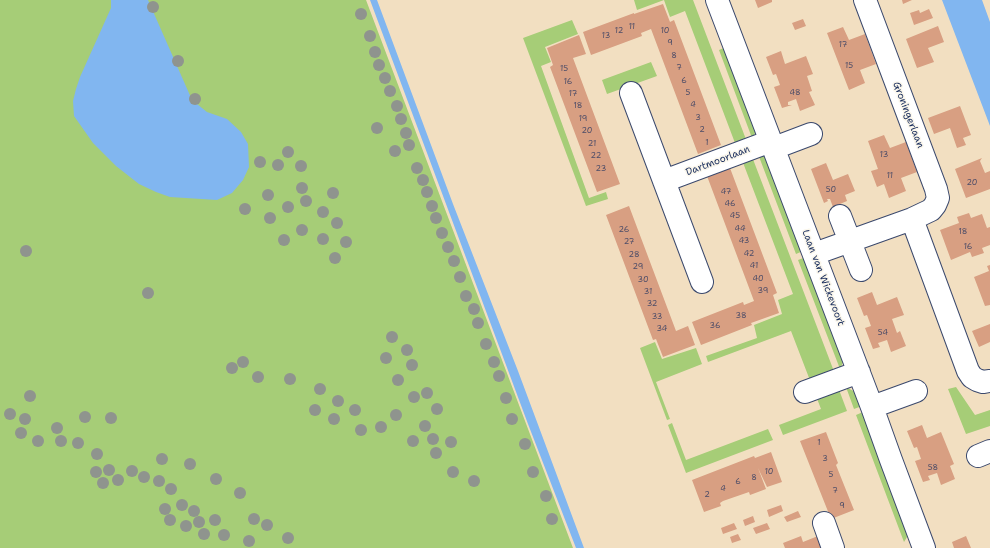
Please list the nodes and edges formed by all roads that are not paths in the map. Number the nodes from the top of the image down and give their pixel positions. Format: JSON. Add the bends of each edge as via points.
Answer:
{"nodes":[{"id":1,"x":717,"y":0,"type":"edge"},
{"id":2,"x":865,"y":0,"type":"edge"},
{"id":3,"x":631,"y":93,"type":"dead end"},
{"id":4,"x":811,"y":134,"type":"dead end"},
{"id":5,"x":773,"y":144,"type":"junction"},
{"id":6,"x":664,"y":181,"type":"junction"},
{"id":7,"x":840,"y":216,"type":"dead end"},
{"id":8,"x":912,"y":219,"type":"junction"},
{"id":9,"x":850,"y":241,"type":"junction"},
{"id":10,"x":814,"y":254,"type":"junction"},
{"id":11,"x":861,"y":270,"type":"dead end"},
{"id":12,"x":702,"y":282,"type":"dead end"},
{"id":13,"x":859,"y":372,"type":"junction"},
{"id":14,"x":990,"y":381,"type":"edge"},
{"id":15,"x":916,"y":391,"type":"dead end"},
{"id":16,"x":805,"y":392,"type":"dead end"},
{"id":17,"x":872,"y":406,"type":"junction"},
{"id":18,"x":824,"y":523,"type":"dead end"},
{"id":19,"x":917,"y":546,"type":"edge"},
{"id":20,"x":833,"y":548,"type":"edge"}],
"edges":[{"from":1,"to":5,"type":"street","name":"Laan van Wickevoort"},
{"from":2,"to":8,"type":"street","name":"Groningerlaan","via":[[938,198],[931,210]]},
{"from":3,"to":6,"type":"street"},
{"from":4,"to":5,"type":"street"},
{"from":5,"to":6,"type":"street","name":"Dartmoorlaan"},
{"from":5,"to":10,"type":"street","name":"Laan van Wickevoort"},
{"from":6,"to":12,"type":"street"},
{"from":7,"to":9,"type":"street"},
{"from":8,"to":9,"type":"street","name":"Groningerlaan"},
{"from":8,"to":14,"type":"street","via":[[968,371],[977,380]]},
{"from":9,"to":10,"type":"street","name":"Groningerlaan"},
{"from":9,"to":11,"type":"street"},
{"from":10,"to":13,"type":"street","name":"Laan van Wickevoort"},
{"from":13,"to":16,"type":"street"},
{"from":13,"to":17,"type":"street","name":"Laan van Wickevoort"},
{"from":15,"to":17,"type":"street"},
{"from":17,"to":19,"type":"street","name":"Laan van Wickevoort"},
{"from":18,"to":20,"type":"street"}]}
